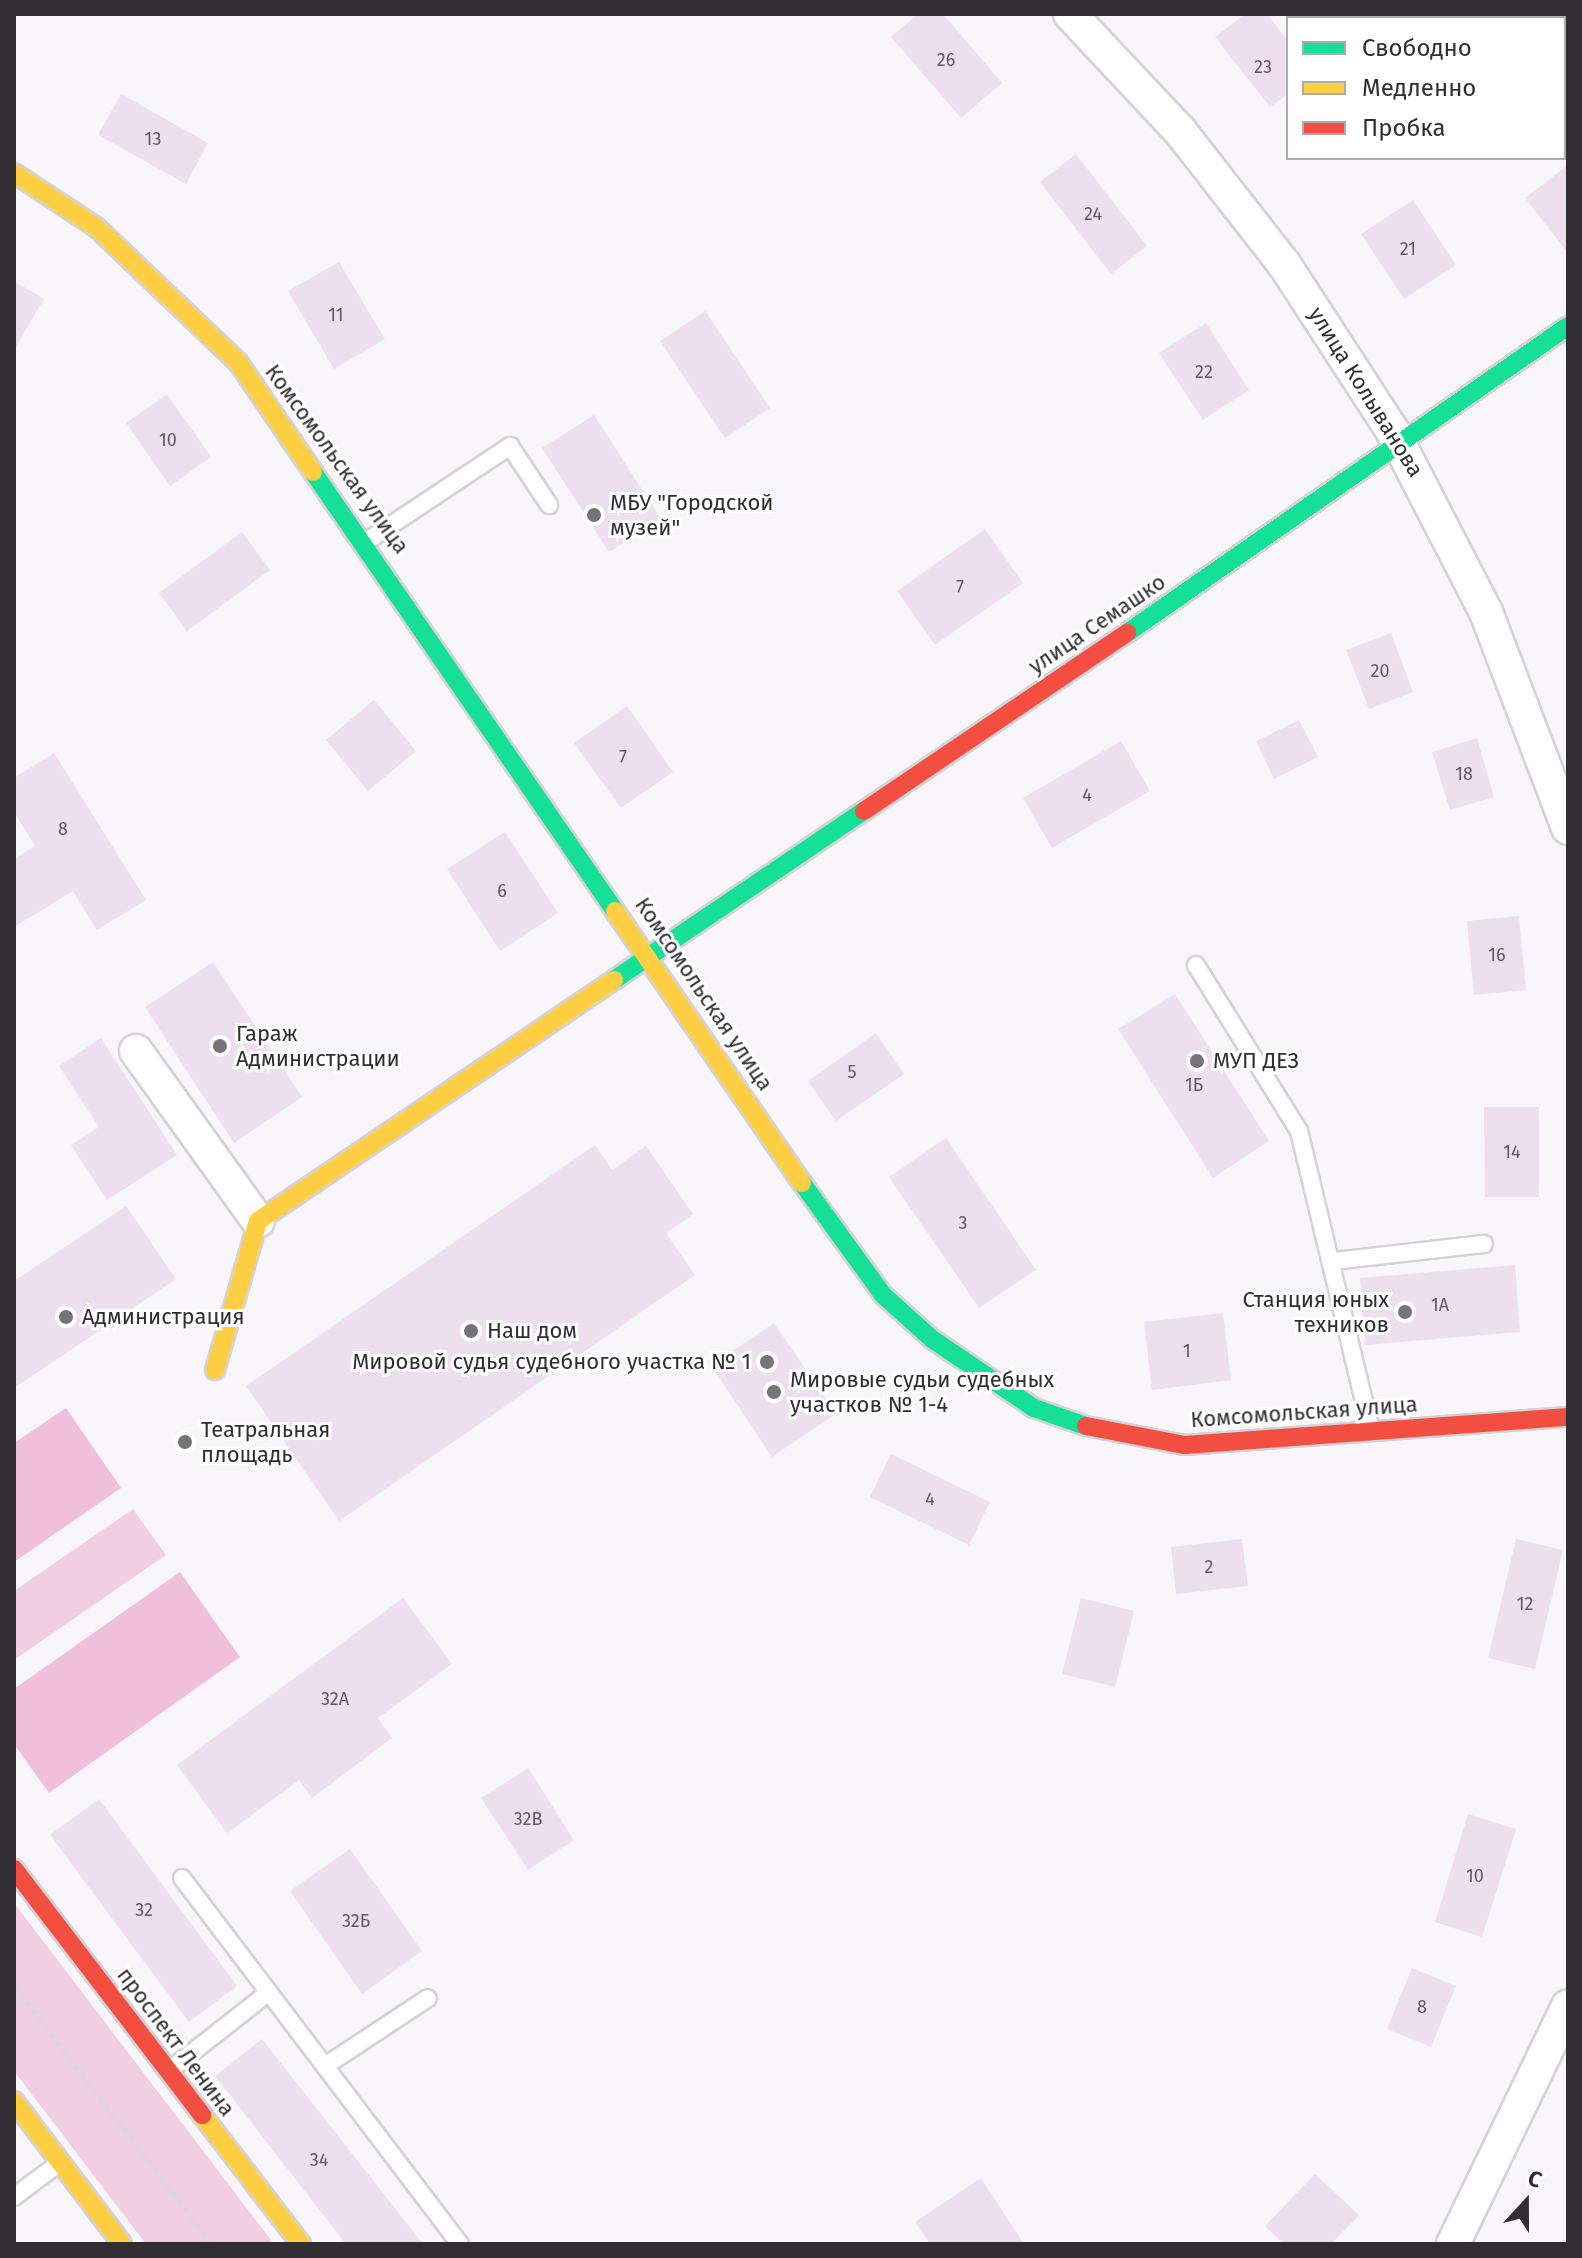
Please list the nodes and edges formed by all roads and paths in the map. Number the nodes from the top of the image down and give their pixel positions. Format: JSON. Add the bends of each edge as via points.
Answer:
{"nodes":[{"id":1,"x":1070,"y":14,"type":"edge"},
{"id":2,"x":14,"y":173,"type":"edge"},
{"id":3,"x":1568,"y":326,"type":"edge"},
{"id":4,"x":1402,"y":447,"type":"junction"},
{"id":5,"x":549,"y":505,"type":"dead end"},
{"id":6,"x":367,"y":541,"type":"junction"},
{"id":7,"x":1568,"y":828,"type":"edge"},
{"id":8,"x":650,"y":956,"type":"junction"},
{"id":9,"x":1196,"y":965,"type":"dead end"},
{"id":10,"x":136,"y":1051,"type":"dead end"},
{"id":11,"x":258,"y":1221,"type":"junction"},
{"id":12,"x":1484,"y":1244,"type":"dead end"},
{"id":13,"x":1334,"y":1261,"type":"junction"},
{"id":14,"x":215,"y":1370,"type":"dead end"},
{"id":15,"x":1568,"y":1417,"type":"edge"},
{"id":16,"x":1371,"y":1432,"type":"junction"},
{"id":17,"x":14,"y":1869,"type":"edge"},
{"id":18,"x":182,"y":1878,"type":"dead end"},
{"id":19,"x":14,"y":1985,"type":"edge"},
{"id":20,"x":269,"y":1992,"type":"junction"},
{"id":21,"x":428,"y":1998,"type":"dead end"},
{"id":22,"x":1568,"y":2006,"type":"edge"},
{"id":23,"x":325,"y":2066,"type":"junction"},
{"id":24,"x":169,"y":2072,"type":"junction"},
{"id":25,"x":14,"y":2101,"type":"edge"},
{"id":26,"x":60,"y":2163,"type":"junction"},
{"id":27,"x":14,"y":2197,"type":"edge"},
{"id":28,"x":122,"y":2244,"type":"edge"},
{"id":29,"x":212,"y":2244,"type":"edge"},
{"id":30,"x":301,"y":2244,"type":"edge"},
{"id":31,"x":460,"y":2244,"type":"edge"},
{"id":32,"x":1453,"y":2244,"type":"edge"}],
"edges":[{"from":1,"to":4,"type":"street","name":"улица Колыванова","via":[[1180,131],[1284,264]]},
{"from":2,"to":6,"type":"street","name":"Комсомольская улица","via":[[96,227],[172,292],[238,362]]},
{"from":3,"to":4,"type":"street","name":"улица Семашко"},
{"from":4,"to":7,"type":"street","name":"улица Колыванова","via":[[1486,612]]},
{"from":4,"to":8,"type":"street","name":"улица Семашко"},
{"from":5,"to":6,"type":"lane","via":[[510,446]]},
{"from":6,"to":8,"type":"street","name":"Комсомольская улица"},
{"from":8,"to":11,"type":"street","name":"улица Семашко"},
{"from":8,"to":16,"type":"street","name":"Комсомольская улица","via":[[883,1295],[982,1377],[1034,1408],[1105,1433],[1185,1445]]},
{"from":9,"to":13,"type":"lane","via":[[1299,1131]]},
{"from":10,"to":11,"type":"street"},
{"from":11,"to":14,"type":"street"},
{"from":12,"to":13,"type":"lane"},
{"from":13,"to":16,"type":"lane"},
{"from":15,"to":16,"type":"street","name":"Комсомольская улица"},
{"from":17,"to":24,"type":"street","name":"проспект Ленина"},
{"from":18,"to":20,"type":"lane"},
{"from":19,"to":29,"type":"path"},
{"from":20,"to":23,"type":"lane"},
{"from":20,"to":24,"type":"lane"},
{"from":21,"to":23,"type":"lane"},
{"from":22,"to":32,"type":"street"},
{"from":23,"to":31,"type":"lane"},
{"from":24,"to":30,"type":"street","name":"проспект Ленина"},
{"from":25,"to":26,"type":"street"},
{"from":26,"to":27,"type":"lane"},
{"from":26,"to":28,"type":"street"}]}
